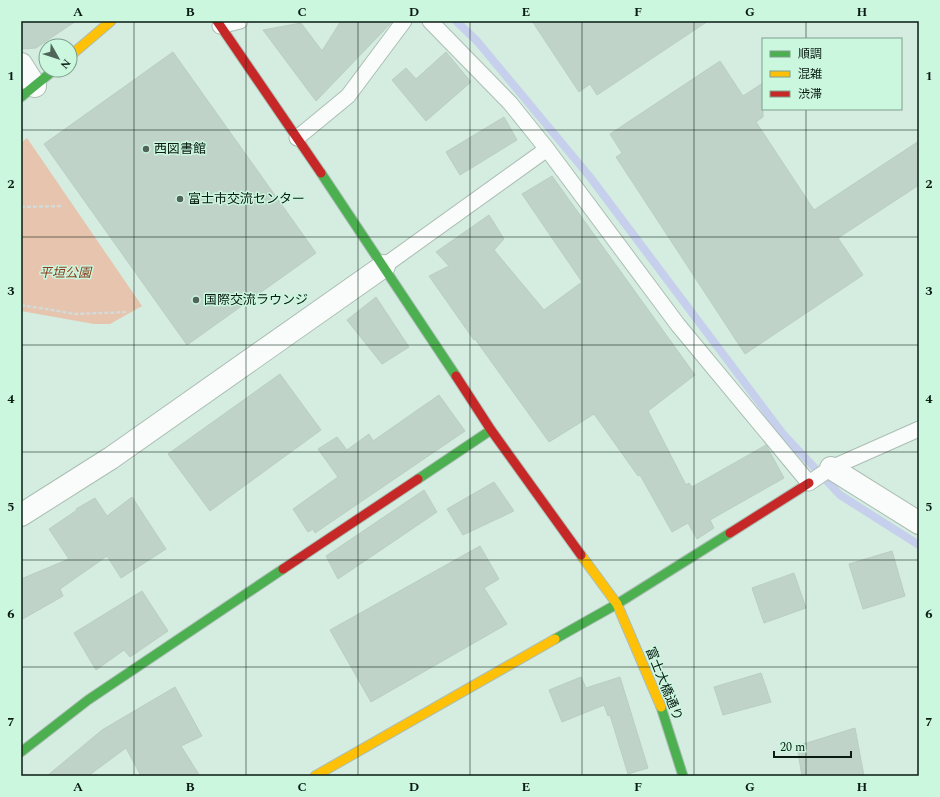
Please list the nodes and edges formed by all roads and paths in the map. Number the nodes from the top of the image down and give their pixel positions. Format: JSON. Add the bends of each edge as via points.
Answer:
{"nodes":[{"id":1,"x":111,"y":21,"type":"edge"},
{"id":2,"x":240,"y":21,"type":"edge"},
{"id":3,"x":404,"y":21,"type":"edge"},
{"id":4,"x":430,"y":21,"type":"edge"},
{"id":5,"x":218,"y":23,"type":"edge"},
{"id":6,"x":78,"y":49,"type":"edge"},
{"id":7,"x":21,"y":64,"type":"edge"},
{"id":8,"x":44,"y":78,"type":"edge"},
{"id":9,"x":28,"y":91,"type":"edge"},
{"id":10,"x":297,"y":138,"type":"junction"},
{"id":11,"x":546,"y":149,"type":"junction"},
{"id":12,"x":62,"y":206,"type":"dead end"},
{"id":13,"x":21,"y":207,"type":"edge"},
{"id":14,"x":384,"y":266,"type":"junction"},
{"id":15,"x":21,"y":305,"type":"edge"},
{"id":16,"x":126,"y":312,"type":"dead end"},
{"id":17,"x":919,"y":429,"type":"edge"},
{"id":18,"x":491,"y":430,"type":"junction"},
{"id":19,"x":831,"y":468,"type":"junction"},
{"id":20,"x":809,"y":483,"type":"junction"},
{"id":21,"x":21,"y":515,"type":"edge"},
{"id":22,"x":919,"y":523,"type":"edge"},
{"id":23,"x":617,"y":604,"type":"junction"},
{"id":24,"x":21,"y":752,"type":"edge"},
{"id":25,"x":315,"y":776,"type":"edge"},
{"id":26,"x":683,"y":776,"type":"edge"}],
"edges":[{"from":1,"to":6,"type":"street"},
{"from":2,"to":5,"type":"lane"},
{"from":3,"to":10,"type":"lane","via":[[348,96]]},
{"from":4,"to":11,"type":"lane","via":[[510,103]]},
{"from":5,"to":10,"type":"street","name":"富士大橋通り"},
{"from":7,"to":9,"type":"street"},
{"from":8,"to":9,"type":"street"},
{"from":10,"to":14,"type":"street","name":"富士大橋通り"},
{"from":11,"to":14,"type":"lane"},
{"from":11,"to":20,"type":"lane","via":[[678,325]]},
{"from":12,"to":13,"type":"path"},
{"from":14,"to":18,"type":"street","name":"富士大橋通り"},
{"from":14,"to":21,"type":"street","via":[[111,458]]},
{"from":15,"to":16,"type":"path","via":[[76,314]]},
{"from":17,"to":19,"type":"lane"},
{"from":18,"to":23,"type":"street","name":"富士大橋通り"},
{"from":18,"to":24,"type":"street","via":[[88,700]]},
{"from":19,"to":20,"type":"lane"},
{"from":19,"to":22,"type":"street"},
{"from":20,"to":23,"type":"street"},
{"from":23,"to":25,"type":"street"},
{"from":23,"to":26,"type":"street","name":"富士大橋通り","via":[[664,714]]}]}
